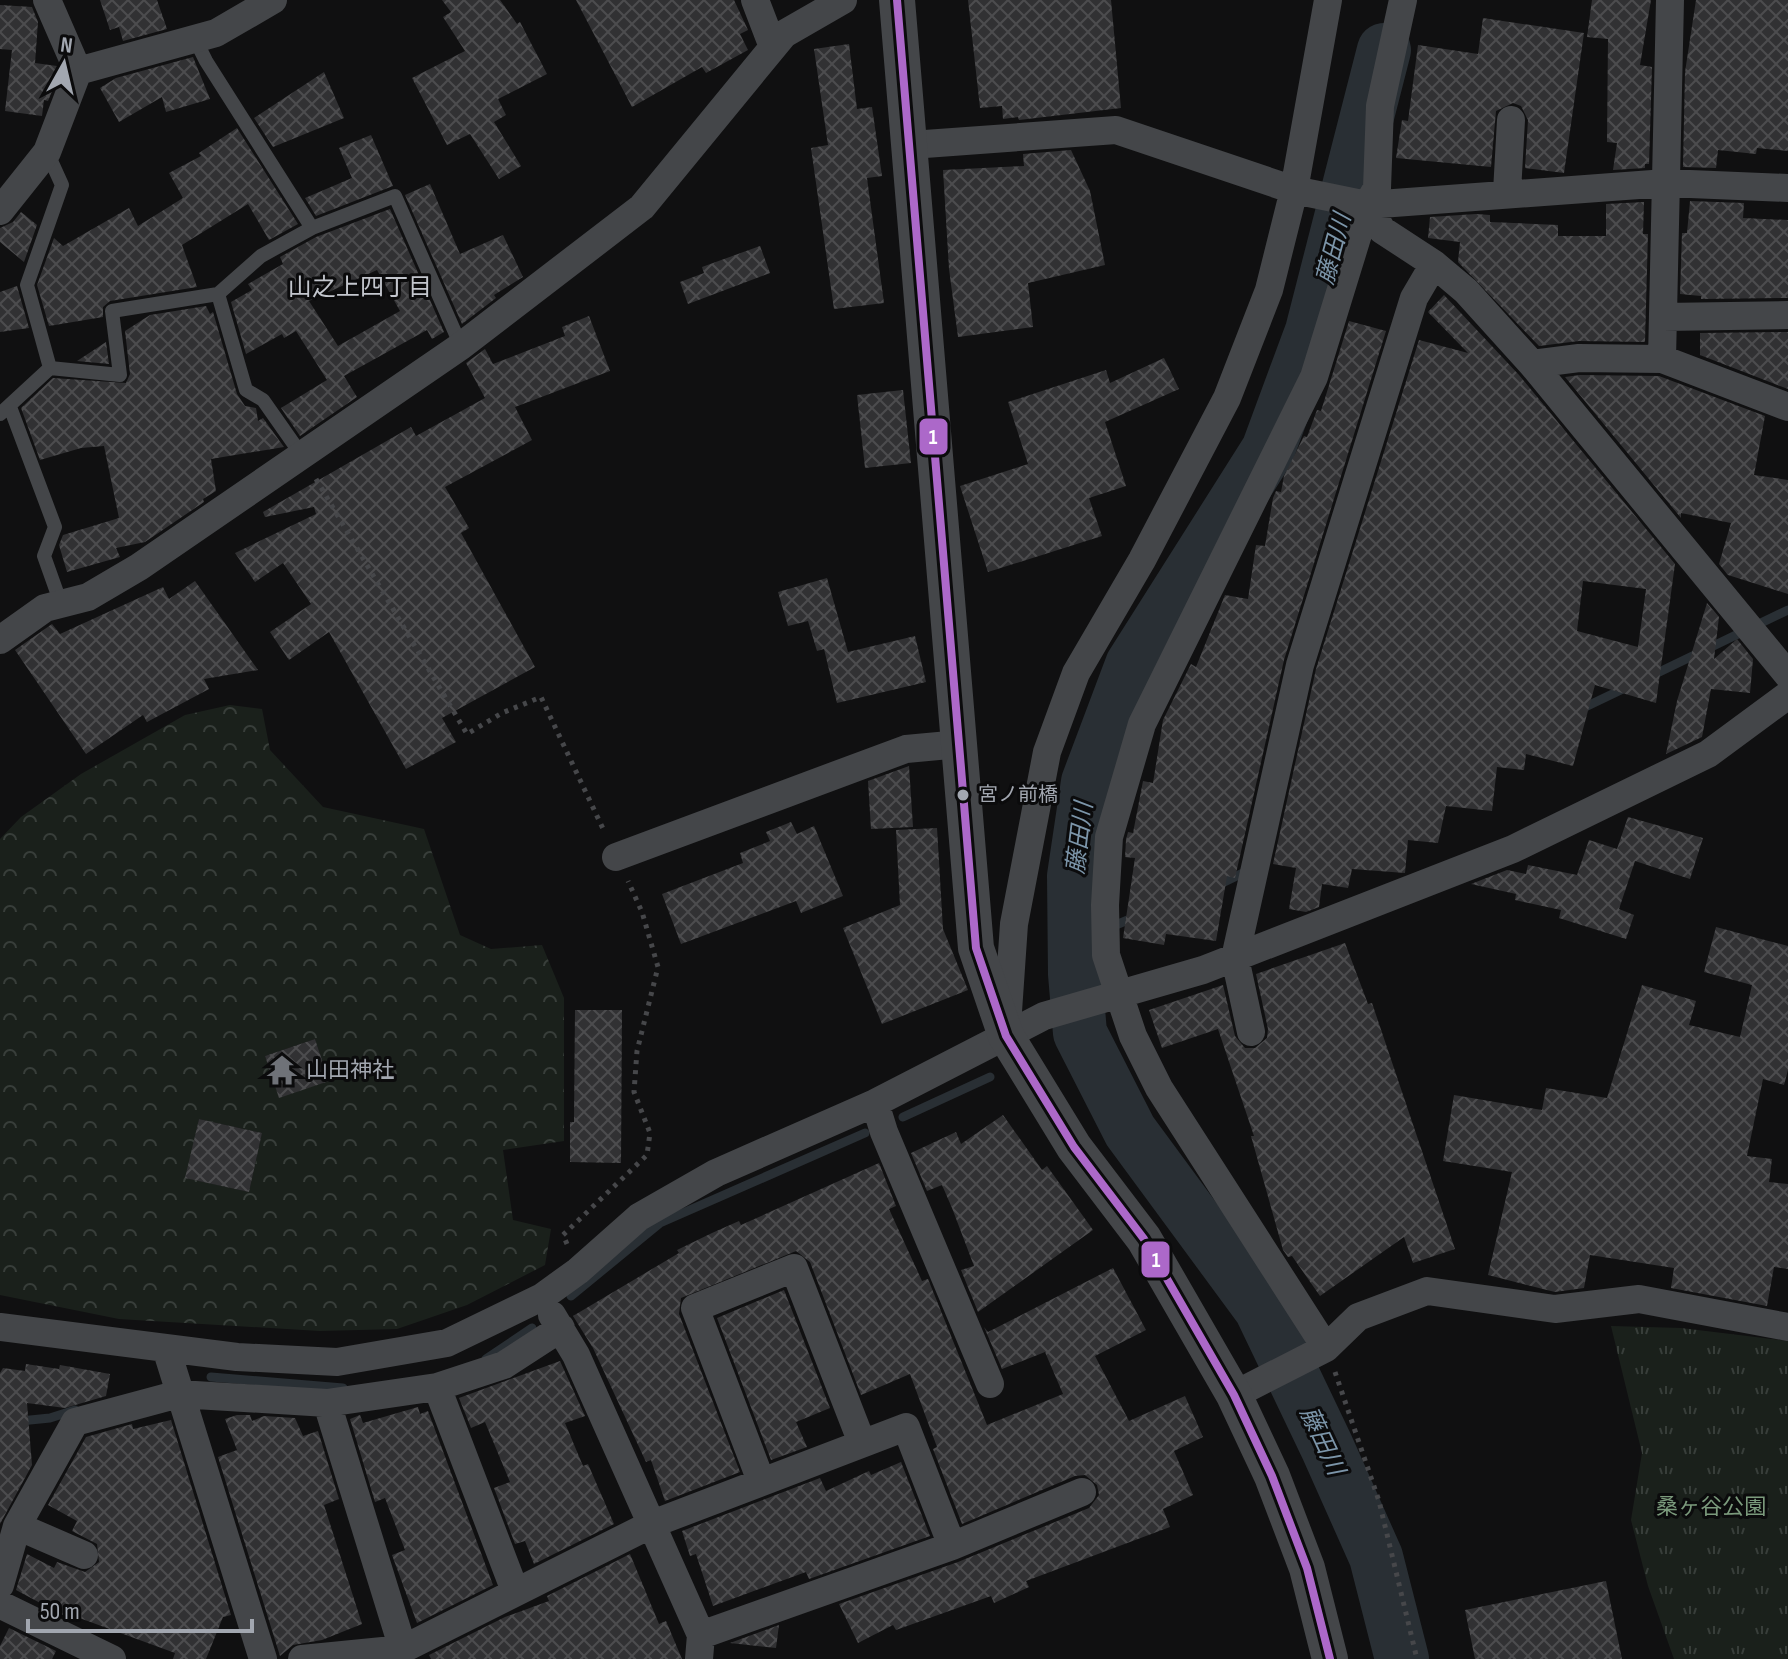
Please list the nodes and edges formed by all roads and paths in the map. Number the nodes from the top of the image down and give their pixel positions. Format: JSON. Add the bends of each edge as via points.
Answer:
{"nodes":[{"id":1,"x":47,"y":0,"type":"edge"},
{"id":2,"x":273,"y":0,"type":"edge"},
{"id":3,"x":755,"y":0,"type":"edge"},
{"id":4,"x":843,"y":0,"type":"edge"},
{"id":5,"x":897,"y":0,"type":"edge"},
{"id":6,"x":1328,"y":0,"type":"edge"},
{"id":7,"x":1403,"y":0,"type":"edge"},
{"id":8,"x":1670,"y":0,"type":"edge"},
{"id":9,"x":195,"y":39,"type":"junction"},
{"id":10,"x":773,"y":47,"type":"junction"},
{"id":11,"x":78,"y":71,"type":"junction"},
{"id":12,"x":1511,"y":120,"type":"dead end"},
{"id":13,"x":911,"y":145,"type":"junction"},
{"id":14,"x":47,"y":152,"type":"junction"},
{"id":15,"x":1666,"y":183,"type":"junction"},
{"id":16,"x":1788,"y":188,"type":"edge"},
{"id":17,"x":1294,"y":190,"type":"junction"},
{"id":18,"x":1507,"y":192,"type":"junction"},
{"id":19,"x":1359,"y":203,"type":"junction"},
{"id":20,"x":0,"y":211,"type":"edge"},
{"id":21,"x":312,"y":228,"type":"junction"},
{"id":22,"x":1434,"y":264,"type":"junction"},
{"id":23,"x":218,"y":294,"type":"junction"},
{"id":24,"x":1788,"y":315,"type":"edge"},
{"id":25,"x":1663,"y":317,"type":"junction"},
{"id":26,"x":461,"y":346,"type":"junction"},
{"id":27,"x":1662,"y":359,"type":"junction"},
{"id":28,"x":1532,"y":364,"type":"junction"},
{"id":29,"x":50,"y":368,"type":"junction"},
{"id":30,"x":1788,"y":407,"type":"edge"},
{"id":31,"x":5,"y":410,"type":"edge"},
{"id":32,"x":303,"y":457,"type":"junction"},
{"id":33,"x":60,"y":601,"type":"junction"},
{"id":34,"x":0,"y":640,"type":"edge"},
{"id":35,"x":1788,"y":675,"type":"edge"},
{"id":36,"x":1788,"y":695,"type":"edge"},
{"id":37,"x":960,"y":744,"type":"junction"},
{"id":38,"x":616,"y":857,"type":"junction"},
{"id":39,"x":1235,"y":958,"type":"junction"},
{"id":40,"x":1116,"y":993,"type":"junction"},
{"id":41,"x":1251,"y":1032,"type":"dead end"},
{"id":42,"x":1006,"y":1036,"type":"junction"},
{"id":43,"x":875,"y":1103,"type":"junction"},
{"id":44,"x":578,"y":1271,"type":"junction"},
{"id":45,"x":542,"y":1297,"type":"junction"},
{"id":46,"x":0,"y":1327,"type":"edge"},
{"id":47,"x":1788,"y":1327,"type":"edge"},
{"id":48,"x":561,"y":1328,"type":"junction"},
{"id":49,"x":166,"y":1348,"type":"junction"},
{"id":50,"x":1322,"y":1350,"type":"junction"},
{"id":51,"x":990,"y":1384,"type":"dead end"},
{"id":52,"x":437,"y":1387,"type":"junction"},
{"id":53,"x":179,"y":1394,"type":"junction"},
{"id":54,"x":1234,"y":1395,"type":"junction"},
{"id":55,"x":327,"y":1403,"type":"junction"},
{"id":56,"x":862,"y":1443,"type":"junction"},
{"id":57,"x":761,"y":1481,"type":"junction"},
{"id":58,"x":1082,"y":1492,"type":"dead end"},
{"id":59,"x":652,"y":1524,"type":"junction"},
{"id":60,"x":17,"y":1526,"type":"junction"},
{"id":61,"x":952,"y":1546,"type":"junction"},
{"id":62,"x":84,"y":1555,"type":"dead end"},
{"id":63,"x":515,"y":1591,"type":"junction"},
{"id":64,"x":1,"y":1600,"type":"edge"},
{"id":65,"x":700,"y":1647,"type":"edge"},
{"id":66,"x":403,"y":1649,"type":"junction"},
{"id":67,"x":112,"y":1659,"type":"edge"},
{"id":68,"x":263,"y":1659,"type":"edge"},
{"id":69,"x":302,"y":1659,"type":"edge"},
{"id":70,"x":1330,"y":1659,"type":"edge"},
{"id":71,"x":1417,"y":1659,"type":"edge"}],
"edges":[{"from":1,"to":11,"type":"street"},
{"from":2,"to":9,"type":"street","via":[[216,33]]},
{"from":3,"to":10,"type":"street"},
{"from":4,"to":10,"type":"street","via":[[784,34]]},
{"from":5,"to":13,"type":"street"},
{"from":6,"to":17,"type":"street"},
{"from":7,"to":19,"type":"street","via":[[1380,106],[1377,188]]},
{"from":8,"to":15,"type":"street"},
{"from":9,"to":11,"type":"street"},
{"from":9,"to":21,"type":"lane"},
{"from":10,"to":26,"type":"street","via":[[642,207]]},
{"from":11,"to":14,"type":"street"},
{"from":12,"to":18,"type":"street"},
{"from":13,"to":17,"type":"street","via":[[1116,130]]},
{"from":13,"to":37,"type":"street"},
{"from":14,"to":20,"type":"street"},
{"from":14,"to":29,"type":"lane","via":[[62,185],[27,285]]},
{"from":15,"to":16,"type":"street"},
{"from":15,"to":18,"type":"street"},
{"from":15,"to":25,"type":"street"},
{"from":17,"to":19,"type":"street"},
{"from":17,"to":42,"type":"street","via":[[1269,290],[1227,398],[1076,673],[1047,752],[1014,924]]},
{"from":18,"to":19,"type":"street"},
{"from":19,"to":22,"type":"street","via":[[1382,230]]},
{"from":19,"to":40,"type":"street","via":[[1314,377],[1142,724],[1127,766],[1109,837],[1105,905],[1106,955]]},
{"from":21,"to":23,"type":"lane","via":[[261,256]]},
{"from":21,"to":26,"type":"lane","via":[[395,196]]},
{"from":22,"to":28,"type":"street"},
{"from":22,"to":39,"type":"street","via":[[1414,298],[1300,665]]},
{"from":23,"to":29,"type":"lane","via":[[112,311],[120,375]]},
{"from":23,"to":32,"type":"lane","via":[[246,390],[263,400]]},
{"from":24,"to":25,"type":"street"},
{"from":25,"to":27,"type":"street"},
{"from":26,"to":32,"type":"street"},
{"from":27,"to":28,"type":"street","via":[[1579,358]]},
{"from":27,"to":30,"type":"street"},
{"from":28,"to":35,"type":"street"},
{"from":29,"to":31,"type":"lane"},
{"from":31,"to":33,"type":"lane","via":[[55,527],[44,556]]},
{"from":32,"to":33,"type":"street","via":[[139,567],[88,597]]},
{"from":32,"to":38,"type":"path","via":[[467,734],[541,697]]},
{"from":33,"to":34,"type":"street"},
{"from":36,"to":39,"type":"street","via":[[1708,754],[1513,849]]},
{"from":37,"to":38,"type":"street","via":[[906,749]]},
{"from":37,"to":42,"type":"street","via":[[976,948]]},
{"from":38,"to":44,"type":"path","via":[[642,912],[658,967],[637,1051],[634,1092],[650,1133],[647,1155],[563,1235]]},
{"from":39,"to":40,"type":"street"},
{"from":39,"to":41,"type":"street"},
{"from":40,"to":42,"type":"street","via":[[1044,1016]]},
{"from":40,"to":50,"type":"street","via":[[1159,1088]]},
{"from":42,"to":43,"type":"street"},
{"from":42,"to":54,"type":"street","via":[[1074,1147],[1144,1239]]},
{"from":43,"to":44,"type":"street","via":[[716,1173],[639,1217]]},
{"from":43,"to":51,"type":"street"},
{"from":44,"to":45,"type":"street"},
{"from":45,"to":48,"type":"street"},
{"from":45,"to":49,"type":"street","via":[[447,1343],[337,1362]]},
{"from":46,"to":49,"type":"street"},
{"from":47,"to":50,"type":"street","via":[[1639,1299],[1555,1309],[1427,1291],[1358,1317]]},
{"from":48,"to":52,"type":"street","via":[[504,1365]]},
{"from":48,"to":59,"type":"street"},
{"from":49,"to":53,"type":"street"},
{"from":50,"to":54,"type":"street"},
{"from":50,"to":71,"type":"path","via":[[1379,1501]]},
{"from":52,"to":55,"type":"street"},
{"from":52,"to":63,"type":"street"},
{"from":53,"to":55,"type":"street"},
{"from":53,"to":60,"type":"street","via":[[75,1422]]},
{"from":53,"to":68,"type":"street"},
{"from":54,"to":70,"type":"street","via":[[1307,1568]]},
{"from":55,"to":66,"type":"street"},
{"from":56,"to":57,"type":"street"},
{"from":56,"to":57,"type":"street","via":[[794,1268],[695,1308]]},
{"from":56,"to":61,"type":"street","via":[[906,1427]]},
{"from":57,"to":59,"type":"street"},
{"from":58,"to":61,"type":"street"},
{"from":59,"to":63,"type":"street"},
{"from":59,"to":65,"type":"street"},
{"from":60,"to":62,"type":"street"},
{"from":60,"to":64,"type":"street"},
{"from":61,"to":65,"type":"street"},
{"from":63,"to":66,"type":"street"},
{"from":64,"to":67,"type":"street"},
{"from":66,"to":69,"type":"street"}]}
